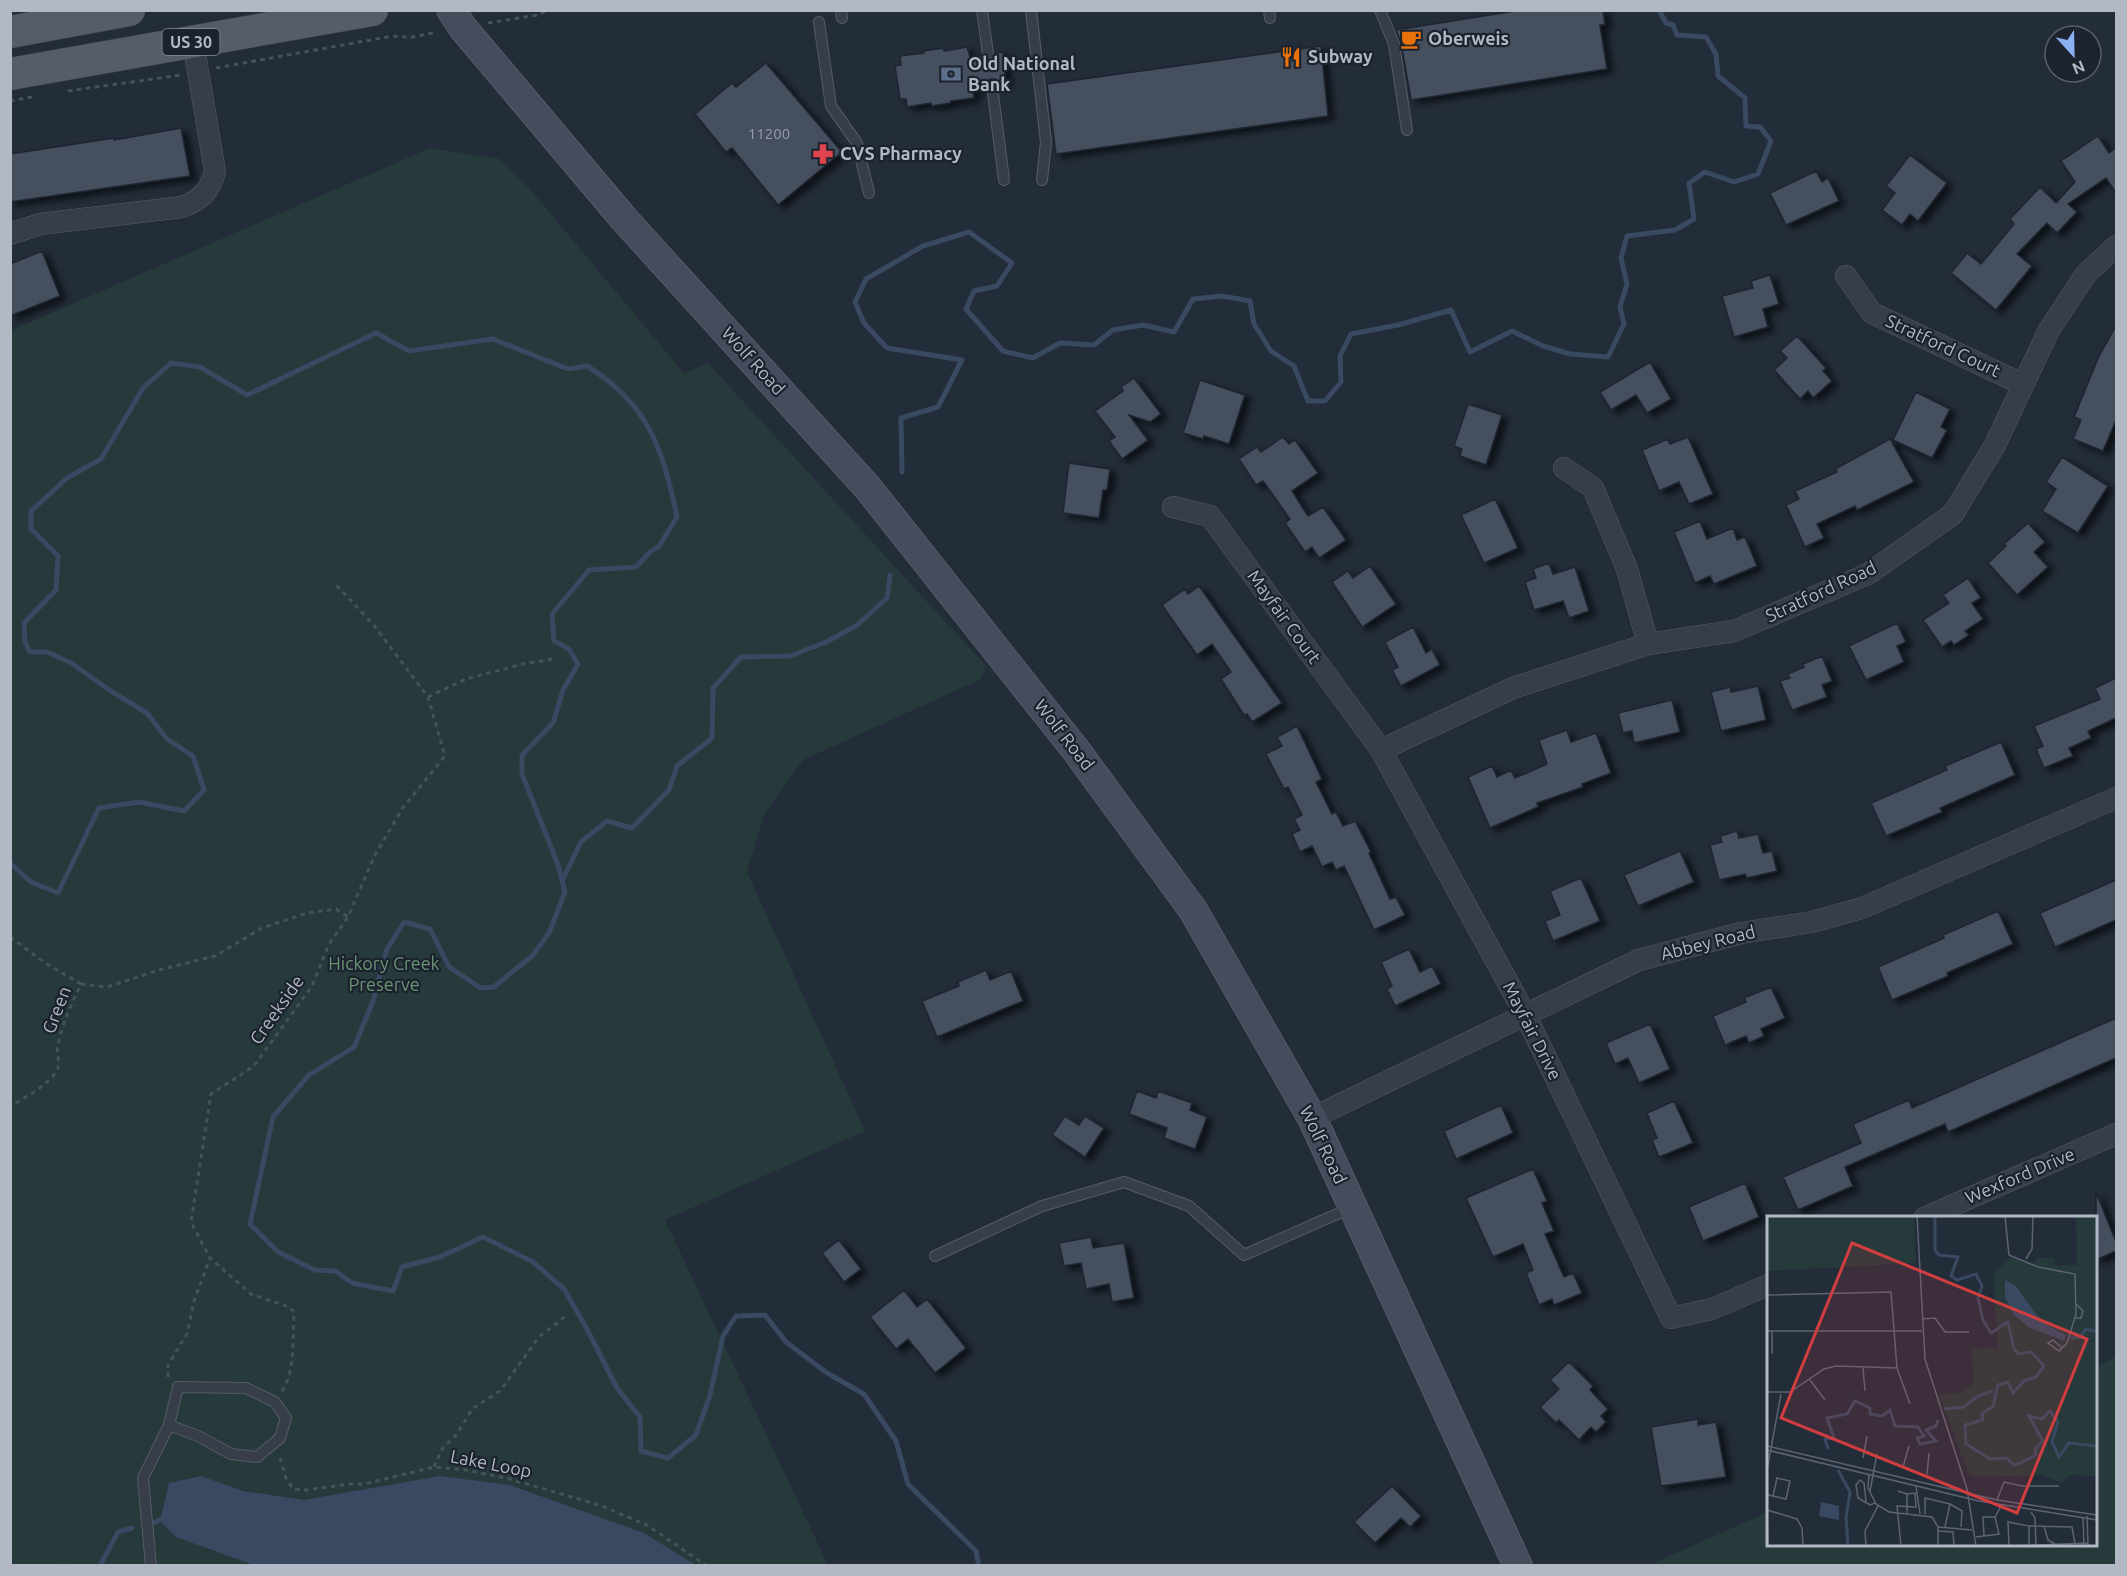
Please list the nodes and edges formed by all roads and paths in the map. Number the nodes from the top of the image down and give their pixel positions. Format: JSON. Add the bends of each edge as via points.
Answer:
{"nodes":[{"id":1,"x":129,"y":10,"type":"edge"},
{"id":2,"x":372,"y":10,"type":"edge"},
{"id":3,"x":451,"y":10,"type":"edge"},
{"id":4,"x":547,"y":10,"type":"edge"},
{"id":5,"x":982,"y":10,"type":"edge"},
{"id":6,"x":1030,"y":10,"type":"edge"},
{"id":7,"x":1380,"y":10,"type":"edge"},
{"id":8,"x":538,"y":15,"type":"dead end"},
{"id":9,"x":819,"y":22,"type":"dead end"},
{"id":10,"x":10,"y":32,"type":"edge"},
{"id":11,"x":193,"y":42,"type":"junction"},
{"id":12,"x":988,"y":54,"type":"dead end"},
{"id":13,"x":10,"y":74,"type":"edge"},
{"id":14,"x":992,"y":86,"type":"dead end"},
{"id":15,"x":1407,"y":130,"type":"dead end"},
{"id":16,"x":1004,"y":180,"type":"dead end"},
{"id":17,"x":1042,"y":180,"type":"dead end"},
{"id":18,"x":869,"y":194,"type":"dead end"},
{"id":19,"x":10,"y":234,"type":"edge"},
{"id":20,"x":2116,"y":246,"type":"edge"},
{"id":21,"x":1846,"y":276,"type":"dead end"},
{"id":22,"x":2022,"y":384,"type":"junction"},
{"id":23,"x":1564,"y":468,"type":"dead end"},
{"id":24,"x":1173,"y":507,"type":"dead end"},
{"id":25,"x":336,"y":585,"type":"dead end"},
{"id":26,"x":1648,"y":644,"type":"junction"},
{"id":27,"x":552,"y":659,"type":"dead end"},
{"id":28,"x":428,"y":697,"type":"junction"},
{"id":29,"x":1381,"y":750,"type":"junction"},
{"id":30,"x":2116,"y":798,"type":"edge"},
{"id":31,"x":348,"y":917,"type":"junction"},
{"id":32,"x":10,"y":937,"type":"edge"},
{"id":33,"x":81,"y":984,"type":"junction"},
{"id":34,"x":1525,"y":1014,"type":"junction"},
{"id":35,"x":10,"y":1106,"type":"edge"},
{"id":36,"x":1312,"y":1118,"type":"junction"},
{"id":37,"x":2116,"y":1134,"type":"edge"},
{"id":38,"x":1353,"y":1207,"type":"junction"},
{"id":39,"x":1929,"y":1216,"type":"edge"},
{"id":40,"x":935,"y":1256,"type":"dead end"},
{"id":41,"x":210,"y":1258,"type":"junction"},
{"id":42,"x":1767,"y":1285,"type":"edge"},
{"id":43,"x":567,"y":1315,"type":"dead end"},
{"id":44,"x":178,"y":1387,"type":"junction"},
{"id":45,"x":274,"y":1402,"type":"junction"},
{"id":46,"x":169,"y":1425,"type":"junction"},
{"id":47,"x":280,"y":1455,"type":"dead end"},
{"id":48,"x":434,"y":1467,"type":"junction"},
{"id":49,"x":151,"y":1566,"type":"edge"},
{"id":50,"x":707,"y":1566,"type":"edge"},
{"id":51,"x":1518,"y":1566,"type":"edge"}],
"edges":[{"from":1,"to":10,"type":"main road"},
{"from":2,"to":11,"type":"main road","number":"US 30"},
{"from":3,"to":36,"type":"main road","name":"Wolf Road","via":[[624,219],[868,488],[1075,748],[1193,910]]},
{"from":4,"to":8,"type":"path"},
{"from":5,"to":12,"type":"lane"},
{"from":6,"to":17,"type":"lane","via":[[1046,142]]},
{"from":7,"to":15,"type":"lane","via":[[1394,44]]},
{"from":9,"to":18,"type":"lane","via":[[831,106],[857,143]]},
{"from":11,"to":13,"type":"main road","number":"US 30"},
{"from":11,"to":19,"type":"street","via":[[215,171],[206,193],[183,207],[40,224]]},
{"from":14,"to":16,"type":"lane"},
{"from":20,"to":22,"type":"street","name":"Stratford Road","via":[[2086,274],[2049,330]]},
{"from":21,"to":22,"type":"street","name":"Stratford Court","via":[[1872,313]]},
{"from":22,"to":26,"type":"street","name":"Stratford Road","via":[[1995,445],[1953,513],[1868,574],[1734,631]]},
{"from":23,"to":26,"type":"street","via":[[1593,488],[1627,569]]},
{"from":24,"to":29,"type":"street","name":"Mayfair Court","via":[[1210,516]]},
{"from":25,"to":28,"type":"path","name":"Creekside","via":[[373,624]]},
{"from":26,"to":29,"type":"street","name":"Stratford Road","via":[[1512,688]]},
{"from":27,"to":28,"type":"path","via":[[466,679]]},
{"from":28,"to":31,"type":"path","name":"Creekside","via":[[445,756],[402,808],[374,857]]},
{"from":29,"to":34,"type":"street","name":"Mayfair Drive"},
{"from":30,"to":34,"type":"street","name":"Abbey Road","via":[[1862,908],[1812,922],[1741,933],[1639,960]]},
{"from":31,"to":33,"type":"path","via":[[336,909],[307,913],[262,928],[215,956],[107,987]]},
{"from":31,"to":41,"type":"path","name":"Creekside","via":[[328,944],[312,986],[254,1066],[211,1094],[191,1222]]},
{"from":32,"to":33,"type":"path","name":"Green"},
{"from":33,"to":35,"type":"path","name":"Green","via":[[57,1047],[59,1066],[29,1097]]},
{"from":34,"to":36,"type":"street","name":"Abbey Road"},
{"from":34,"to":42,"type":"street","name":"Mayfair Drive","via":[[1671,1318],[1712,1309]]},
{"from":36,"to":38,"type":"main road","name":"Wolf Road"},
{"from":37,"to":39,"type":"street","name":"Wexford Drive"},
{"from":38,"to":40,"type":"lane","via":[[1244,1256],[1189,1206],[1124,1182],[1042,1206]]},
{"from":38,"to":51,"type":"main road","name":"Wolf Road"},
{"from":41,"to":44,"type":"path","via":[[187,1334],[168,1365],[168,1381]]},
{"from":41,"to":45,"type":"path","name":"Creekside","via":[[252,1294],[294,1312],[287,1384]]},
{"from":43,"to":48,"type":"path","via":[[539,1337],[500,1391],[472,1409],[442,1449]]},
{"from":44,"to":45,"type":"lane","via":[[246,1388]]},
{"from":44,"to":46,"type":"lane"},
{"from":45,"to":46,"type":"lane","via":[[286,1418],[280,1438],[257,1457],[231,1454]]},
{"from":46,"to":49,"type":"lane","via":[[143,1478]]},
{"from":47,"to":48,"type":"path","name":"Lake Loop","via":[[293,1489],[364,1484]]},
{"from":48,"to":50,"type":"path","name":"Lake Loop","via":[[510,1479],[599,1504],[647,1525]]}]}
